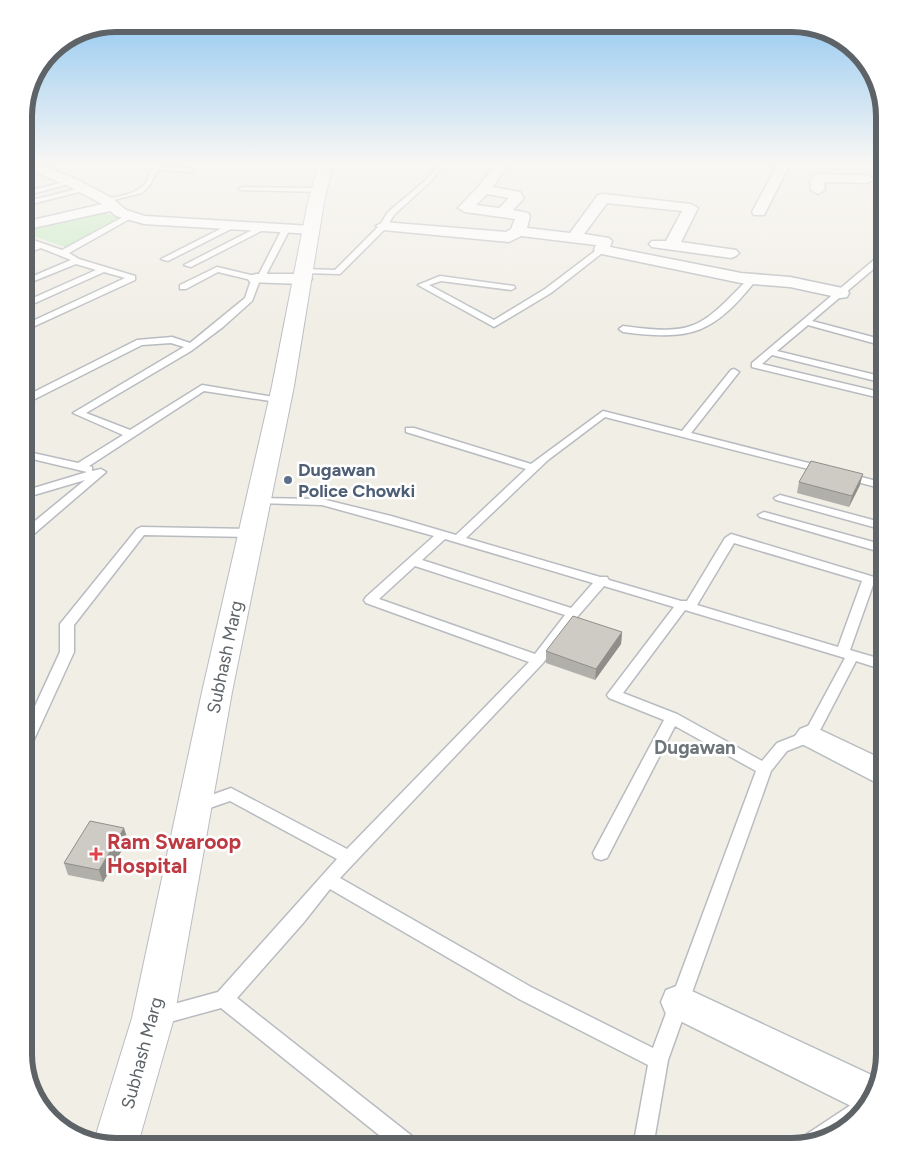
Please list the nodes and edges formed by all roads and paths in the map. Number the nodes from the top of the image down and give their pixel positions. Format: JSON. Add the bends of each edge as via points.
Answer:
{"nodes":[{"id":1,"x":53,"y":219,"type":"edge"},
{"id":2,"x":122,"y":219,"type":"edge"},
{"id":3,"x":149,"y":219,"type":"edge"},
{"id":4,"x":304,"y":219,"type":"edge"},
{"id":5,"x":388,"y":219,"type":"edge"},
{"id":6,"x":522,"y":219,"type":"edge"},
{"id":7,"x":588,"y":219,"type":"edge"},
{"id":8,"x":685,"y":219,"type":"edge"},
{"id":9,"x":33,"y":224,"type":"edge"},
{"id":10,"x":234,"y":224,"type":"junction"},
{"id":11,"x":383,"y":226,"type":"junction"},
{"id":12,"x":262,"y":228,"type":"junction"},
{"id":13,"x":299,"y":229,"type":"junction"},
{"id":14,"x":518,"y":231,"type":"junction"},
{"id":15,"x":574,"y":237,"type":"junction"},
{"id":16,"x":33,"y":242,"type":"edge"},
{"id":17,"x":41,"y":245,"type":"junction"},
{"id":18,"x":603,"y":245,"type":"junction"},
{"id":19,"x":671,"y":246,"type":"junction"},
{"id":20,"x":33,"y":248,"type":"edge"},
{"id":21,"x":63,"y":253,"type":"junction"},
{"id":22,"x":731,"y":253,"type":"dead end"},
{"id":23,"x":165,"y":259,"type":"dead end"},
{"id":24,"x":76,"y":261,"type":"junction"},
{"id":25,"x":876,"y":263,"type":"edge"},
{"id":26,"x":188,"y":265,"type":"dead end"},
{"id":27,"x":104,"y":270,"type":"junction"},
{"id":28,"x":304,"y":275,"type":"junction"},
{"id":29,"x":33,"y":279,"type":"edge"},
{"id":30,"x":256,"y":279,"type":"junction"},
{"id":31,"x":753,"y":279,"type":"junction"},
{"id":32,"x":183,"y":287,"type":"dead end"},
{"id":33,"x":511,"y":288,"type":"dead end"},
{"id":34,"x":841,"y":293,"type":"junction"},
{"id":35,"x":33,"y":301,"type":"edge"},
{"id":36,"x":806,"y":322,"type":"junction"},
{"id":37,"x":33,"y":324,"type":"edge"},
{"id":38,"x":623,"y":329,"type":"dead end"},
{"id":39,"x":876,"y":341,"type":"edge"},
{"id":40,"x":189,"y":346,"type":"junction"},
{"id":41,"x":770,"y":352,"type":"junction"},
{"id":42,"x":734,"y":372,"type":"dead end"},
{"id":43,"x":876,"y":378,"type":"edge"},
{"id":44,"x":876,"y":394,"type":"edge"},
{"id":45,"x":33,"y":397,"type":"edge"},
{"id":46,"x":280,"y":401,"type":"junction"},
{"id":47,"x":410,"y":430,"type":"dead end"},
{"id":48,"x":131,"y":434,"type":"junction"},
{"id":49,"x":685,"y":434,"type":"junction"},
{"id":50,"x":33,"y":456,"type":"edge"},
{"id":51,"x":80,"y":467,"type":"junction"},
{"id":52,"x":533,"y":468,"type":"junction"},
{"id":53,"x":101,"y":472,"type":"junction"},
{"id":54,"x":876,"y":484,"type":"edge"},
{"id":55,"x":33,"y":492,"type":"edge"},
{"id":56,"x":780,"y":498,"type":"dead end"},
{"id":57,"x":258,"y":500,"type":"junction"},
{"id":58,"x":764,"y":515,"type":"dead end"},
{"id":59,"x":876,"y":524,"type":"edge"},
{"id":60,"x":33,"y":529,"type":"edge"},
{"id":61,"x":251,"y":533,"type":"junction"},
{"id":62,"x":443,"y":534,"type":"junction"},
{"id":63,"x":458,"y":538,"type":"junction"},
{"id":64,"x":876,"y":547,"type":"edge"},
{"id":65,"x":413,"y":561,"type":"junction"},
{"id":66,"x":603,"y":580,"type":"junction"},
{"id":67,"x":869,"y":580,"type":"junction"},
{"id":68,"x":876,"y":582,"type":"edge"},
{"id":69,"x":686,"y":605,"type":"junction"},
{"id":70,"x":573,"y":613,"type":"junction"},
{"id":71,"x":848,"y":654,"type":"junction"},
{"id":72,"x":538,"y":660,"type":"junction"},
{"id":73,"x":876,"y":663,"type":"edge"},
{"id":74,"x":672,"y":718,"type":"junction"},
{"id":75,"x":32,"y":728,"type":"edge"},
{"id":76,"x":810,"y":736,"type":"junction"},
{"id":77,"x":876,"y":769,"type":"edge"},
{"id":78,"x":764,"y":770,"type":"junction"},
{"id":79,"x":194,"y":808,"type":"junction"},
{"id":80,"x":601,"y":853,"type":"dead end"},
{"id":81,"x":350,"y":858,"type":"junction"},
{"id":82,"x":328,"y":879,"type":"junction"},
{"id":83,"x":224,"y":999,"type":"junction"},
{"id":84,"x":679,"y":1002,"type":"junction"},
{"id":85,"x":153,"y":1018,"type":"junction"},
{"id":86,"x":658,"y":1060,"type":"junction"},
{"id":87,"x":866,"y":1092,"type":"edge"},
{"id":88,"x":848,"y":1117,"type":"edge"},
{"id":89,"x":836,"y":1125,"type":"edge"},
{"id":90,"x":118,"y":1138,"type":"edge"},
{"id":91,"x":399,"y":1138,"type":"edge"},
{"id":92,"x":645,"y":1138,"type":"edge"}],
"edges":[{"from":1,"to":9,"type":"street"},
{"from":2,"to":21,"type":"lane"},
{"from":3,"to":10,"type":"street"},
{"from":4,"to":13,"type":"main road","name":"Subhash Marg"},
{"from":5,"to":11,"type":"lane"},
{"from":6,"to":14,"type":"street"},
{"from":7,"to":15,"type":"street"},
{"from":8,"to":19,"type":"street"},
{"from":10,"to":12,"type":"street"},
{"from":10,"to":23,"type":"lane"},
{"from":11,"to":14,"type":"street","via":[[509,237]]},
{"from":11,"to":28,"type":"lane","via":[[337,272]]},
{"from":12,"to":13,"type":"street"},
{"from":12,"to":26,"type":"lane"},
{"from":13,"to":28,"type":"main road","name":"Subhash Marg"},
{"from":13,"to":30,"type":"lane"},
{"from":14,"to":15,"type":"street"},
{"from":15,"to":18,"type":"street"},
{"from":16,"to":17,"type":"lane"},
{"from":17,"to":20,"type":"lane"},
{"from":17,"to":21,"type":"lane"},
{"from":18,"to":19,"type":"street","via":[[610,239]]},
{"from":18,"to":31,"type":"street"},
{"from":18,"to":33,"type":"lane","via":[[548,291],[494,324],[422,285],[440,278]]},
{"from":19,"to":22,"type":"street"},
{"from":21,"to":24,"type":"lane"},
{"from":24,"to":27,"type":"lane"},
{"from":24,"to":29,"type":"lane"},
{"from":25,"to":34,"type":"lane"},
{"from":27,"to":35,"type":"lane"},
{"from":27,"to":37,"type":"lane","via":[[132,278]]},
{"from":28,"to":30,"type":"street"},
{"from":28,"to":46,"type":"main road","name":"Subhash Marg"},
{"from":30,"to":32,"type":"lane","via":[[217,269]]},
{"from":30,"to":40,"type":"lane","via":[[249,299],[220,325]]},
{"from":31,"to":34,"type":"street","via":[[790,282]]},
{"from":31,"to":38,"type":"lane","via":[[710,322],[690,332],[663,335]]},
{"from":34,"to":36,"type":"lane"},
{"from":36,"to":39,"type":"lane"},
{"from":36,"to":41,"type":"lane"},
{"from":40,"to":45,"type":"lane","via":[[172,340],[140,342]]},
{"from":40,"to":48,"type":"lane","via":[[78,414]]},
{"from":41,"to":43,"type":"lane"},
{"from":41,"to":44,"type":"lane","via":[[756,365]]},
{"from":42,"to":49,"type":"lane"},
{"from":46,"to":48,"type":"lane","via":[[202,388]]},
{"from":46,"to":57,"type":"main road","name":"Subhash Marg"},
{"from":47,"to":52,"type":"lane"},
{"from":48,"to":51,"type":"lane"},
{"from":49,"to":52,"type":"lane","via":[[603,414]]},
{"from":49,"to":54,"type":"lane"},
{"from":50,"to":51,"type":"lane"},
{"from":51,"to":53,"type":"lane"},
{"from":52,"to":63,"type":"lane"},
{"from":53,"to":55,"type":"lane"},
{"from":53,"to":60,"type":"lane"},
{"from":56,"to":59,"type":"lane"},
{"from":57,"to":61,"type":"main road","name":"Subhash Marg"},
{"from":57,"to":62,"type":"lane","via":[[322,502]]},
{"from":58,"to":64,"type":"lane"},
{"from":61,"to":75,"type":"lane","via":[[141,531],[67,624],[68,652]]},
{"from":61,"to":79,"type":"main road","name":"Subhash Marg"},
{"from":62,"to":63,"type":"lane"},
{"from":62,"to":65,"type":"lane"},
{"from":63,"to":66,"type":"lane"},
{"from":65,"to":70,"type":"lane"},
{"from":65,"to":72,"type":"lane","via":[[370,600]]},
{"from":66,"to":69,"type":"lane"},
{"from":66,"to":70,"type":"lane"},
{"from":67,"to":68,"type":"lane"},
{"from":67,"to":69,"type":"lane","via":[[731,538]]},
{"from":67,"to":71,"type":"lane"},
{"from":69,"to":71,"type":"lane"},
{"from":69,"to":74,"type":"lane","via":[[614,695]]},
{"from":70,"to":72,"type":"lane"},
{"from":71,"to":73,"type":"lane"},
{"from":71,"to":76,"type":"lane"},
{"from":72,"to":81,"type":"lane"},
{"from":74,"to":78,"type":"lane"},
{"from":74,"to":80,"type":"lane"},
{"from":76,"to":77,"type":"street"},
{"from":76,"to":78,"type":"lane","via":[[782,747]]},
{"from":78,"to":84,"type":"lane"},
{"from":79,"to":81,"type":"lane","via":[[231,794]]},
{"from":79,"to":85,"type":"main road","name":"Subhash Marg"},
{"from":81,"to":82,"type":"lane"},
{"from":82,"to":83,"type":"lane"},
{"from":82,"to":86,"type":"lane","via":[[526,993]]},
{"from":83,"to":85,"type":"lane"},
{"from":83,"to":91,"type":"lane"},
{"from":84,"to":86,"type":"lane"},
{"from":84,"to":87,"type":"street"},
{"from":85,"to":90,"type":"main road","name":"Subhash Marg"},
{"from":86,"to":92,"type":"lane"},
{"from":88,"to":89,"type":"lane"}]}
